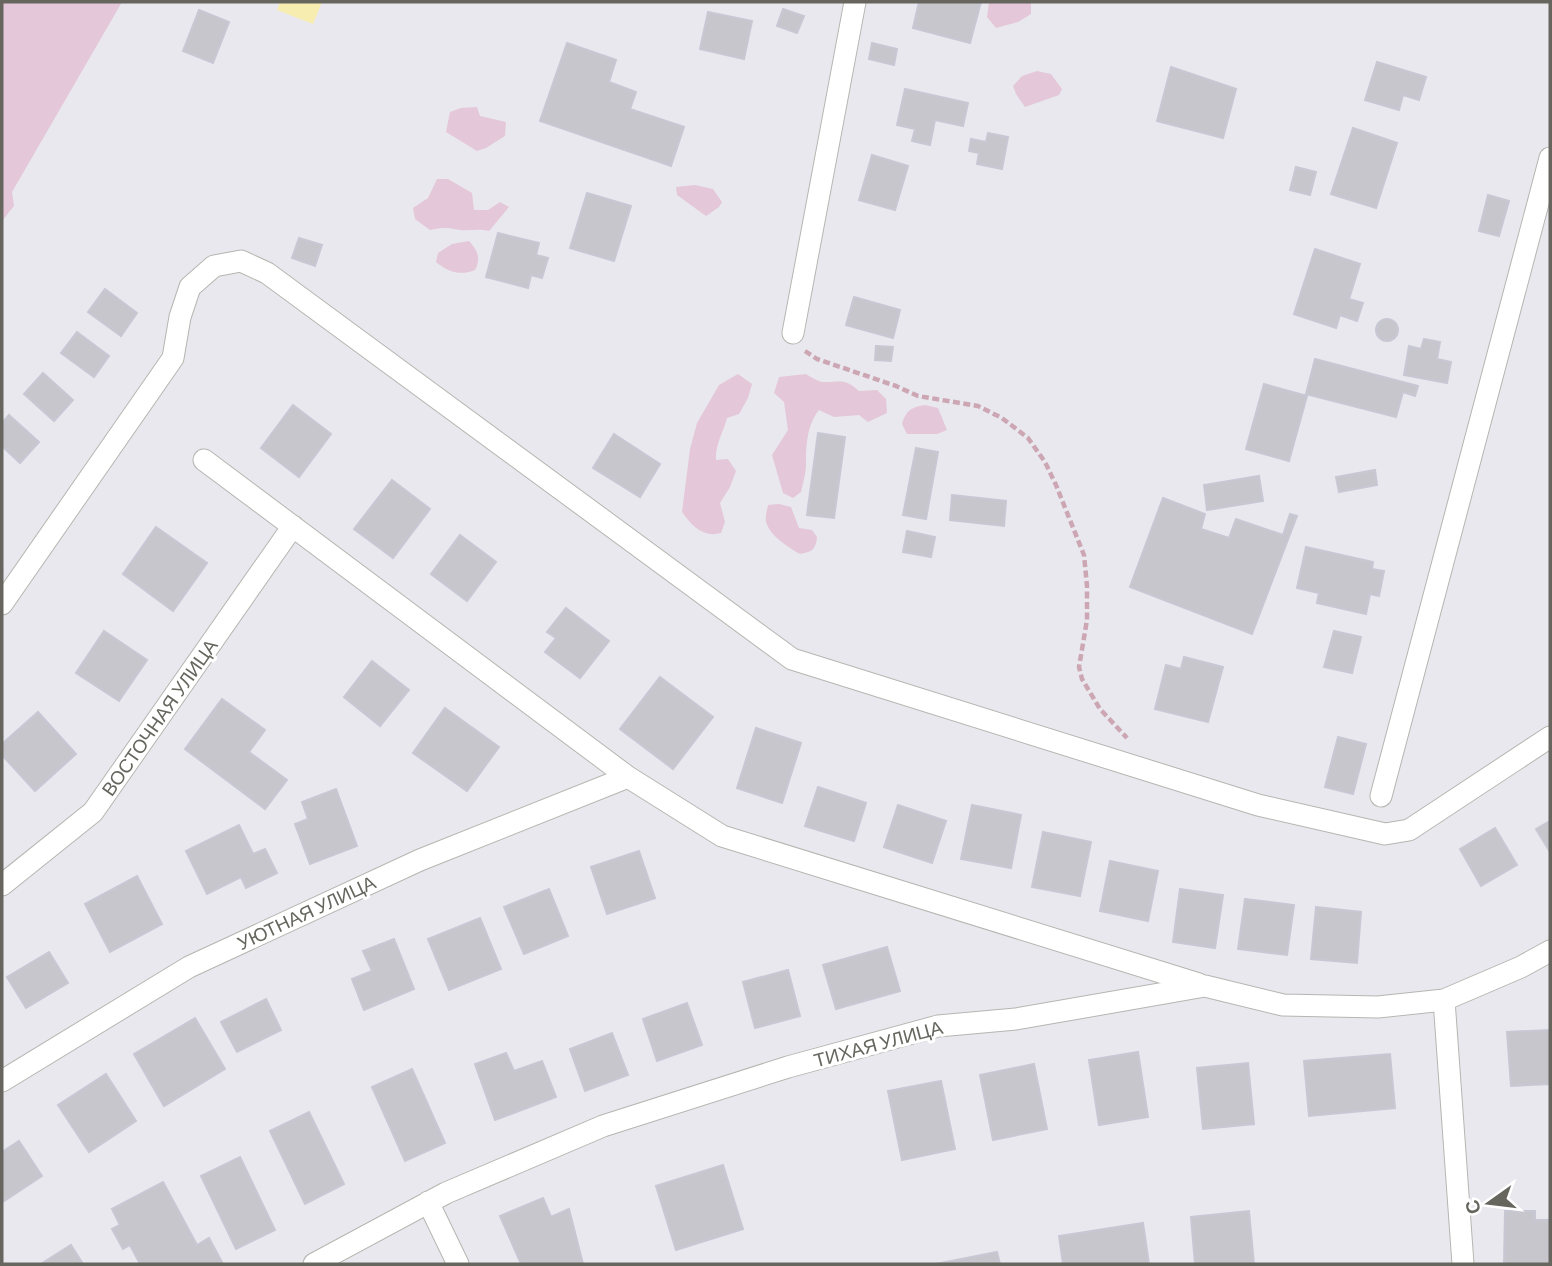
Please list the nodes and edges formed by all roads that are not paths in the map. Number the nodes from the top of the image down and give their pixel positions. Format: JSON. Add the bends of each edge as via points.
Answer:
{"nodes":[{"id":1,"x":855,"y":2,"type":"edge"},
{"id":2,"x":1550,"y":158,"type":"edge"},
{"id":3,"x":793,"y":333,"type":"road end"},
{"id":4,"x":204,"y":460,"type":"dead end"},
{"id":5,"x":293,"y":526,"type":"junction"},
{"id":6,"x":2,"y":604,"type":"edge"},
{"id":7,"x":1550,"y":737,"type":"edge"},
{"id":8,"x":628,"y":777,"type":"junction"},
{"id":9,"x":1381,"y":796,"type":"dead end"},
{"id":10,"x":2,"y":885,"type":"edge"},
{"id":11,"x":1550,"y":951,"type":"edge"},
{"id":12,"x":1205,"y":986,"type":"junction"},
{"id":13,"x":1444,"y":1000,"type":"junction"},
{"id":14,"x":2,"y":1081,"type":"edge"},
{"id":15,"x":428,"y":1202,"type":"junction"},
{"id":16,"x":314,"y":1264,"type":"edge"},
{"id":17,"x":458,"y":1264,"type":"edge"},
{"id":18,"x":1463,"y":1264,"type":"edge"}],
"edges":[{"from":1,"to":3,"type":"street"},
{"from":2,"to":9,"type":"street"},
{"from":4,"to":5,"type":"street"},
{"from":5,"to":8,"type":"street"},
{"from":5,"to":10,"type":"street","name":"ВОСТОЧНАЯ УЛИЦА","via":[[93,811]]},
{"from":6,"to":7,"type":"street","via":[[173,358],[190,287],[214,266],[241,261],[267,273],[792,659],[1295,815],[1385,834],[1409,830]]},
{"from":8,"to":12,"type":"street","via":[[722,836]]},
{"from":8,"to":14,"type":"street","name":"УЮТНАЯ УЛИЦА","via":[[420,860],[189,967]]},
{"from":11,"to":13,"type":"street","name":"ТИХАЯ УЛИЦА"},
{"from":12,"to":13,"type":"street","name":"ТИХАЯ УЛИЦА","via":[[1283,1005],[1378,1007]]},
{"from":12,"to":15,"type":"street","name":"ТИХАЯ УЛИЦА","via":[[1016,1019],[938,1026],[801,1063],[603,1126]]},
{"from":13,"to":18,"type":"street"},
{"from":15,"to":16,"type":"street","name":"ТИХАЯ УЛИЦА"},
{"from":15,"to":17,"type":"street"}]}
